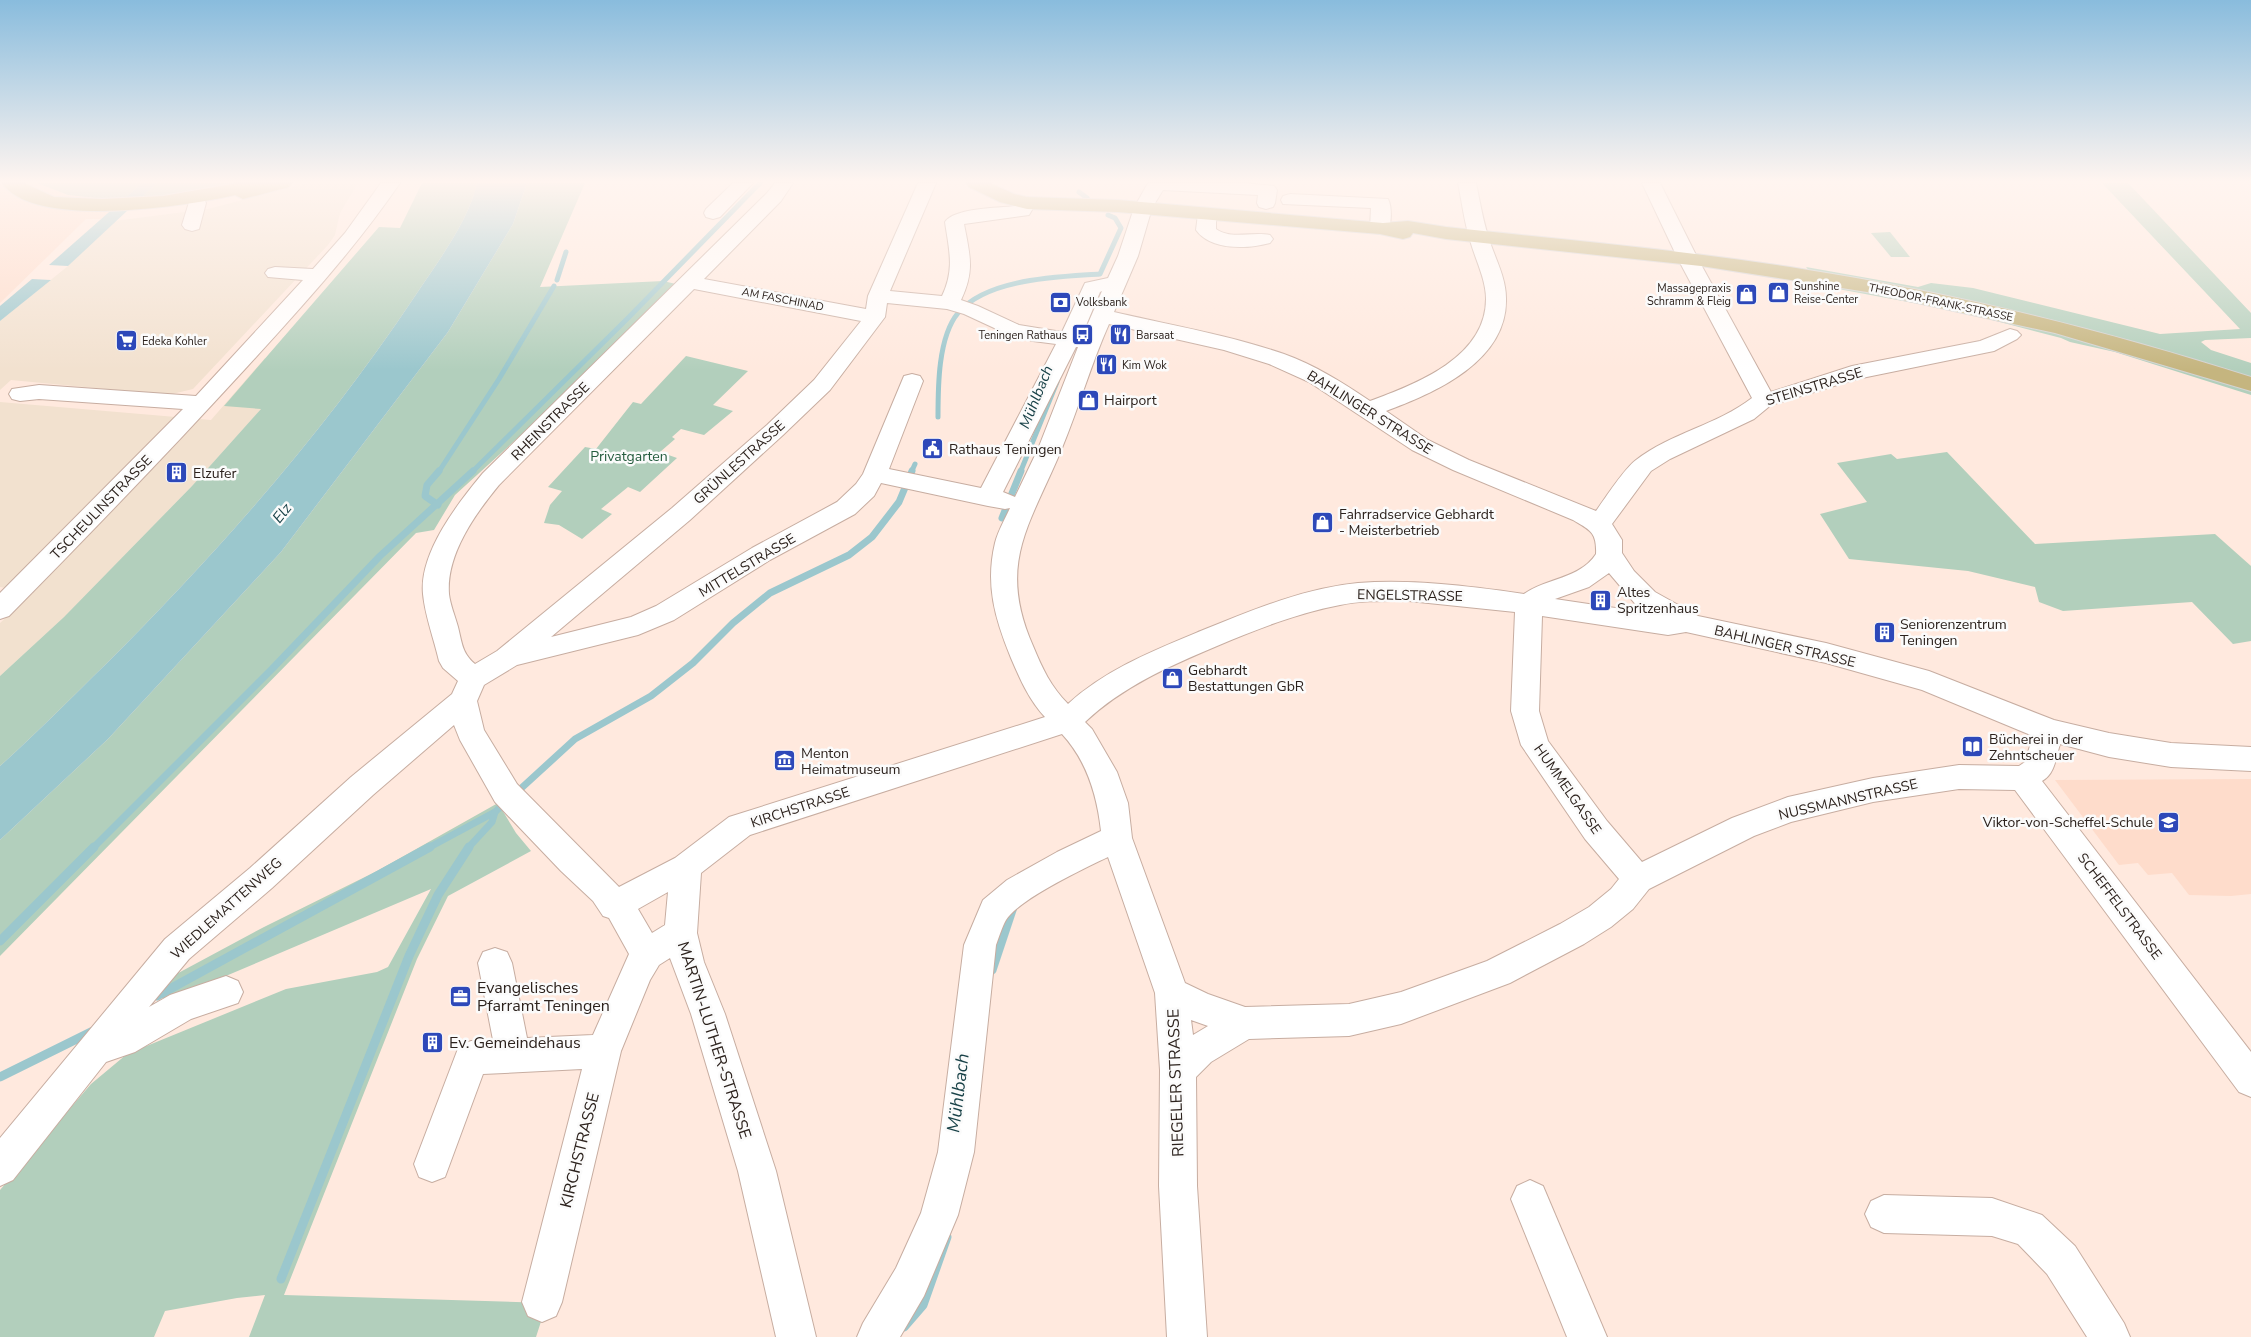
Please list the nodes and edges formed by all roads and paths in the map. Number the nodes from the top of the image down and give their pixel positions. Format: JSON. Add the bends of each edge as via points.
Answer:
{"nodes":[{"id":1,"x":345,"y":245,"type":"edge"},
{"id":2,"x":725,"y":245,"type":"edge"},
{"id":3,"x":902,"y":245,"type":"edge"},
{"id":4,"x":958,"y":245,"type":"edge"},
{"id":5,"x":1131,"y":245,"type":"edge"},
{"id":6,"x":1480,"y":245,"type":"edge"},
{"id":7,"x":1558,"y":245,"type":"edge"},
{"id":8,"x":1681,"y":245,"type":"edge"},
{"id":9,"x":1688,"y":259,"type":"junction"},
{"id":10,"x":275,"y":272,"type":"dead end"},
{"id":11,"x":318,"y":275,"type":"junction"},
{"id":12,"x":690,"y":282,"type":"junction"},
{"id":13,"x":1116,"y":283,"type":"junction"},
{"id":14,"x":877,"y":306,"type":"junction"},
{"id":15,"x":959,"y":306,"type":"junction"},
{"id":16,"x":1103,"y":316,"type":"junction"},
{"id":17,"x":2010,"y":335,"type":"dead end"},
{"id":18,"x":1079,"y":341,"type":"junction"},
{"id":19,"x":912,"y":381,"type":"dead end"},
{"id":20,"x":2251,"y":384,"type":"edge"},
{"id":21,"x":20,"y":394,"type":"dead end"},
{"id":22,"x":1764,"y":400,"type":"junction"},
{"id":23,"x":200,"y":404,"type":"junction"},
{"id":24,"x":1367,"y":410,"type":"junction"},
{"id":25,"x":874,"y":474,"type":"junction"},
{"id":26,"x":1008,"y":501,"type":"junction"},
{"id":27,"x":1599,"y":524,"type":"junction"},
{"id":28,"x":1609,"y":554,"type":"junction"},
{"id":29,"x":1530,"y":604,"type":"junction"},
{"id":30,"x":0,"y":608,"type":"edge"},
{"id":31,"x":1691,"y":624,"type":"junction"},
{"id":32,"x":507,"y":658,"type":"junction"},
{"id":33,"x":468,"y":689,"type":"junction"},
{"id":34,"x":1068,"y":721,"type":"junction"},
{"id":35,"x":2048,"y":730,"type":"junction"},
{"id":36,"x":2251,"y":759,"type":"edge"},
{"id":37,"x":2023,"y":778,"type":"junction"},
{"id":38,"x":1116,"y":838,"type":"junction"},
{"id":39,"x":686,"y":868,"type":"junction"},
{"id":40,"x":1638,"y":879,"type":"junction"},
{"id":41,"x":618,"y":904,"type":"junction"},
{"id":42,"x":681,"y":933,"type":"junction"},
{"id":43,"x":647,"y":954,"type":"junction"},
{"id":44,"x":495,"y":964,"type":"dead end"},
{"id":45,"x":226,"y":992,"type":"dead end"},
{"id":46,"x":1172,"y":993,"type":"junction"},
{"id":47,"x":1245,"y":1022,"type":"junction"},
{"id":48,"x":96,"y":1048,"type":"junction"},
{"id":49,"x":604,"y":1051,"type":"junction"},
{"id":50,"x":513,"y":1056,"type":"junction"},
{"id":51,"x":1178,"y":1070,"type":"junction"},
{"id":52,"x":2251,"y":1080,"type":"edge"},
{"id":53,"x":432,"y":1164,"type":"dead end"},
{"id":54,"x":0,"y":1167,"type":"edge"},
{"id":55,"x":1530,"y":1199,"type":"dead end"},
{"id":56,"x":1884,"y":1214,"type":"dead end"},
{"id":57,"x":542,"y":1302,"type":"dead end"},
{"id":58,"x":796,"y":1337,"type":"edge"},
{"id":59,"x":877,"y":1337,"type":"edge"},
{"id":60,"x":1187,"y":1337,"type":"edge"},
{"id":61,"x":1587,"y":1337,"type":"edge"},
{"id":62,"x":2110,"y":1337,"type":"edge"}],
"edges":[{"from":1,"to":11,"type":"street","name":"TSCHEULINSTRASSE"},
{"from":2,"to":12,"type":"street","name":"RHEINSTRASSE"},
{"from":3,"to":14,"type":"street","name":"GRÜNLESTRASSE"},
{"from":4,"to":15,"type":"street","via":[[961,261]]},
{"from":5,"to":13,"type":"street","name":"RIEGELER STRASSE"},
{"from":6,"to":24,"type":"street","via":[[1496,299],[1495,318],[1486,340],[1462,364],[1427,386]]},
{"from":7,"to":9,"type":"main road","name":"THEODOR-FRANK-STRASSE"},
{"from":8,"to":9,"type":"street"},
{"from":9,"to":20,"type":"main road","name":"THEODOR-FRANK-STRASSE","via":[[1808,276],[1951,303],[2075,333]]},
{"from":9,"to":22,"type":"street"},
{"from":10,"to":11,"type":"street"},
{"from":11,"to":23,"type":"street","name":"TSCHEULINSTRASSE"},
{"from":12,"to":14,"type":"street","name":"AM FASCHINAD"},
{"from":12,"to":33,"type":"street","name":"RHEINSTRASSE","via":[[491,478],[449,538],[437,575],[436,594],[453,661]]},
{"from":13,"to":16,"type":"street","name":"RIEGELER STRASSE"},
{"from":13,"to":18,"type":"street","via":[[1092,287]]},
{"from":14,"to":15,"type":"street","name":"AM FASCHINAD"},
{"from":14,"to":32,"type":"street","name":"GRÜNLESTRASSE","via":[[822,385],[775,430],[681,514]]},
{"from":15,"to":18,"type":"street","name":"AM FASCHINAD","via":[[1012,329]]},
{"from":16,"to":18,"type":"street","name":"RIEGELER STRASSE"},
{"from":16,"to":24,"type":"street","name":"BAHLINGER STRASSE","via":[[1277,359],[1317,377]]},
{"from":17,"to":22,"type":"street","name":"STEINSTRASSE","via":[[1986,346],[1852,374]]},
{"from":18,"to":26,"type":"street"},
{"from":18,"to":26,"type":"street","name":"RIEGELER STRASSE","via":[[1050,449]]},
{"from":19,"to":25,"type":"street","name":"MITTELSTRASSE"},
{"from":21,"to":23,"type":"street","via":[[39,392]]},
{"from":22,"to":27,"type":"street","name":"STEINSTRASSE","via":[[1746,414],[1643,466]]},
{"from":23,"to":30,"type":"street","name":"TSCHEULINSTRASSE","via":[[88,522]]},
{"from":24,"to":27,"type":"street","name":"BAHLINGER STRASSE","via":[[1420,445],[1564,505]]},
{"from":25,"to":26,"type":"street"},
{"from":25,"to":32,"type":"street","name":"MITTELSTRASSE","via":[[865,490],[846,508],[760,554],[665,613],[638,625]]},
{"from":26,"to":34,"type":"street","name":"RIEGELER STRASSE","via":[[1005,605],[1033,678],[1046,700]]},
{"from":27,"to":28,"type":"street","name":"BAHLINGER STRASSE","via":[[1609,540]]},
{"from":28,"to":29,"type":"street","via":[[1603,567],[1589,576],[1543,594]]},
{"from":28,"to":31,"type":"street","name":"BAHLINGER STRASSE","via":[[1646,599]]},
{"from":29,"to":31,"type":"street","name":"ENGELSTRASSE","via":[[1668,625]]},
{"from":29,"to":34,"type":"street","name":"ENGELSTRASSE","via":[[1457,594],[1381,591],[1341,595],[1301,605],[1242,624],[1126,676],[1084,704]]},
{"from":29,"to":40,"type":"street","name":"HUMMELGASSE","via":[[1525,711],[1535,745],[1596,830]]},
{"from":31,"to":35,"type":"street","name":"BAHLINGER STRASSE","via":[[1826,653],[1929,682]]},
{"from":32,"to":33,"type":"street","name":"GRÜNLESTRASSE"},
{"from":33,"to":41,"type":"street","via":[[470,732],[511,798],[604,891],[614,906]]},
{"from":33,"to":48,"type":"street","name":"WIEDLEMATTENWEG","via":[[261,878],[177,949]]},
{"from":34,"to":38,"type":"street","name":"RIEGELER STRASSE","via":[[1082,737],[1102,772],[1113,803]]},
{"from":34,"to":39,"type":"street","name":"KIRCHSTRASSE","via":[[740,826]]},
{"from":35,"to":36,"type":"street","name":"BAHLINGER STRASSE","via":[[2171,754]]},
{"from":35,"to":37,"type":"street","via":[[2038,770]]},
{"from":37,"to":40,"type":"street","name":"NUSSMANNSTRASSE","via":[[1959,777],[1919,782],[1788,810],[1743,827]]},
{"from":37,"to":52,"type":"street","name":"SCHEFFELSTRASSE"},
{"from":38,"to":46,"type":"street","name":"RIEGELER STRASSE"},
{"from":38,"to":59,"type":"street","via":[[1051,870],[1018,890],[994,910],[980,946],[956,1152],[939,1215],[910,1282]]},
{"from":39,"to":41,"type":"street"},
{"from":39,"to":42,"type":"street","name":"MARTIN-LUTHER-STRASSE"},
{"from":40,"to":47,"type":"street","name":"NUSSMANNSTRASSE","via":[[1622,899],[1579,930],[1498,972],[1447,993],[1349,1020]]},
{"from":41,"to":43,"type":"street"},
{"from":42,"to":43,"type":"street","name":"KIRCHSTRASSE"},
{"from":42,"to":58,"type":"street","name":"MARTIN-LUTHER-STRASSE","via":[[687,962],[708,1014],[756,1171]]},
{"from":43,"to":49,"type":"street","name":"KIRCHSTRASSE"},
{"from":44,"to":50,"type":"street"},
{"from":45,"to":48,"type":"street","via":[[182,1006],[123,1040]]},
{"from":46,"to":47,"type":"street","name":"NUSSMANNSTRASSE","via":[[1199,1007]]},
{"from":46,"to":51,"type":"street","name":"RIEGELER STRASSE"},
{"from":47,"to":51,"type":"street","via":[[1199,1050]]},
{"from":48,"to":54,"type":"street","name":"WIEDLEMATTENWEG"},
{"from":49,"to":50,"type":"street"},
{"from":49,"to":57,"type":"street","name":"KIRCHSTRASSE"},
{"from":50,"to":53,"type":"street","via":[[471,1058]]},
{"from":51,"to":60,"type":"street","name":"RIEGELER STRASSE","via":[[1178,1186]]},
{"from":55,"to":61,"type":"street"},
{"from":56,"to":62,"type":"street","via":[[1992,1218],[2029,1228],[2061,1260]]}]}
